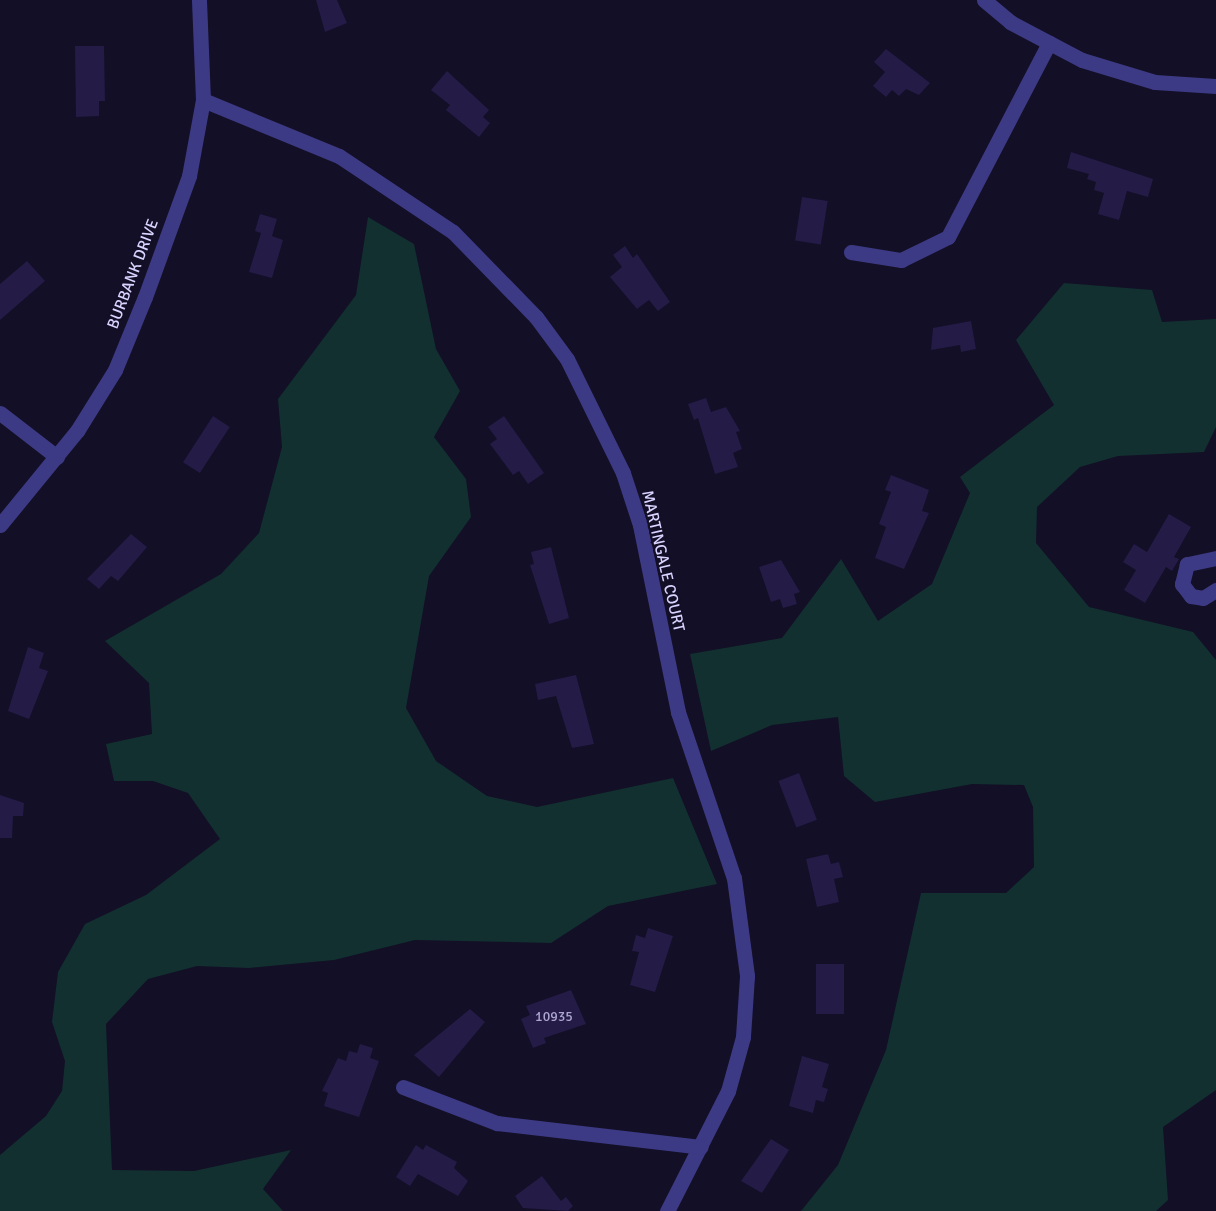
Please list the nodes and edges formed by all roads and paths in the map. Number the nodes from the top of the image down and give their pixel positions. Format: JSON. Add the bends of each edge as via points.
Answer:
{"nodes":[{"id":1,"x":199,"y":0,"type":"edge"},
{"id":2,"x":984,"y":0,"type":"edge"},
{"id":3,"x":1049,"y":43,"type":"junction"},
{"id":4,"x":1216,"y":86,"type":"edge"},
{"id":5,"x":203,"y":100,"type":"junction"},
{"id":6,"x":851,"y":252,"type":"dead end"},
{"id":7,"x":0,"y":413,"type":"edge"},
{"id":8,"x":57,"y":457,"type":"junction"},
{"id":9,"x":0,"y":525,"type":"edge"},
{"id":10,"x":1216,"y":558,"type":"edge"},
{"id":11,"x":1216,"y":590,"type":"edge"},
{"id":12,"x":403,"y":1087,"type":"dead end"},
{"id":13,"x":701,"y":1147,"type":"junction"},
{"id":14,"x":667,"y":1211,"type":"edge"}],
"edges":[{"from":1,"to":5,"type":"street","name":"BURBANK DRIVE"},
{"from":2,"to":3,"type":"street","via":[[1010,22]]},
{"from":3,"to":4,"type":"street","via":[[1120,74]]},
{"from":3,"to":6,"type":"street","via":[[948,237],[901,260]]},
{"from":5,"to":8,"type":"street","name":"BURBANK DRIVE","via":[[189,176],[145,297],[115,370]]},
{"from":5,"to":13,"type":"street","name":"MARTINGALE COURT","via":[[339,156],[453,232],[536,317],[567,359],[603,425],[640,525],[678,712],[734,878],[743,921],[747,976],[742,1037],[728,1091]]},
{"from":7,"to":8,"type":"street"},
{"from":8,"to":9,"type":"street","name":"BURBANK DRIVE"},
{"from":10,"to":11,"type":"street","via":[[1187,564],[1182,584],[1197,597]]},
{"from":12,"to":13,"type":"street","via":[[497,1123]]},
{"from":13,"to":14,"type":"street","name":"MARTINGALE COURT"}]}
